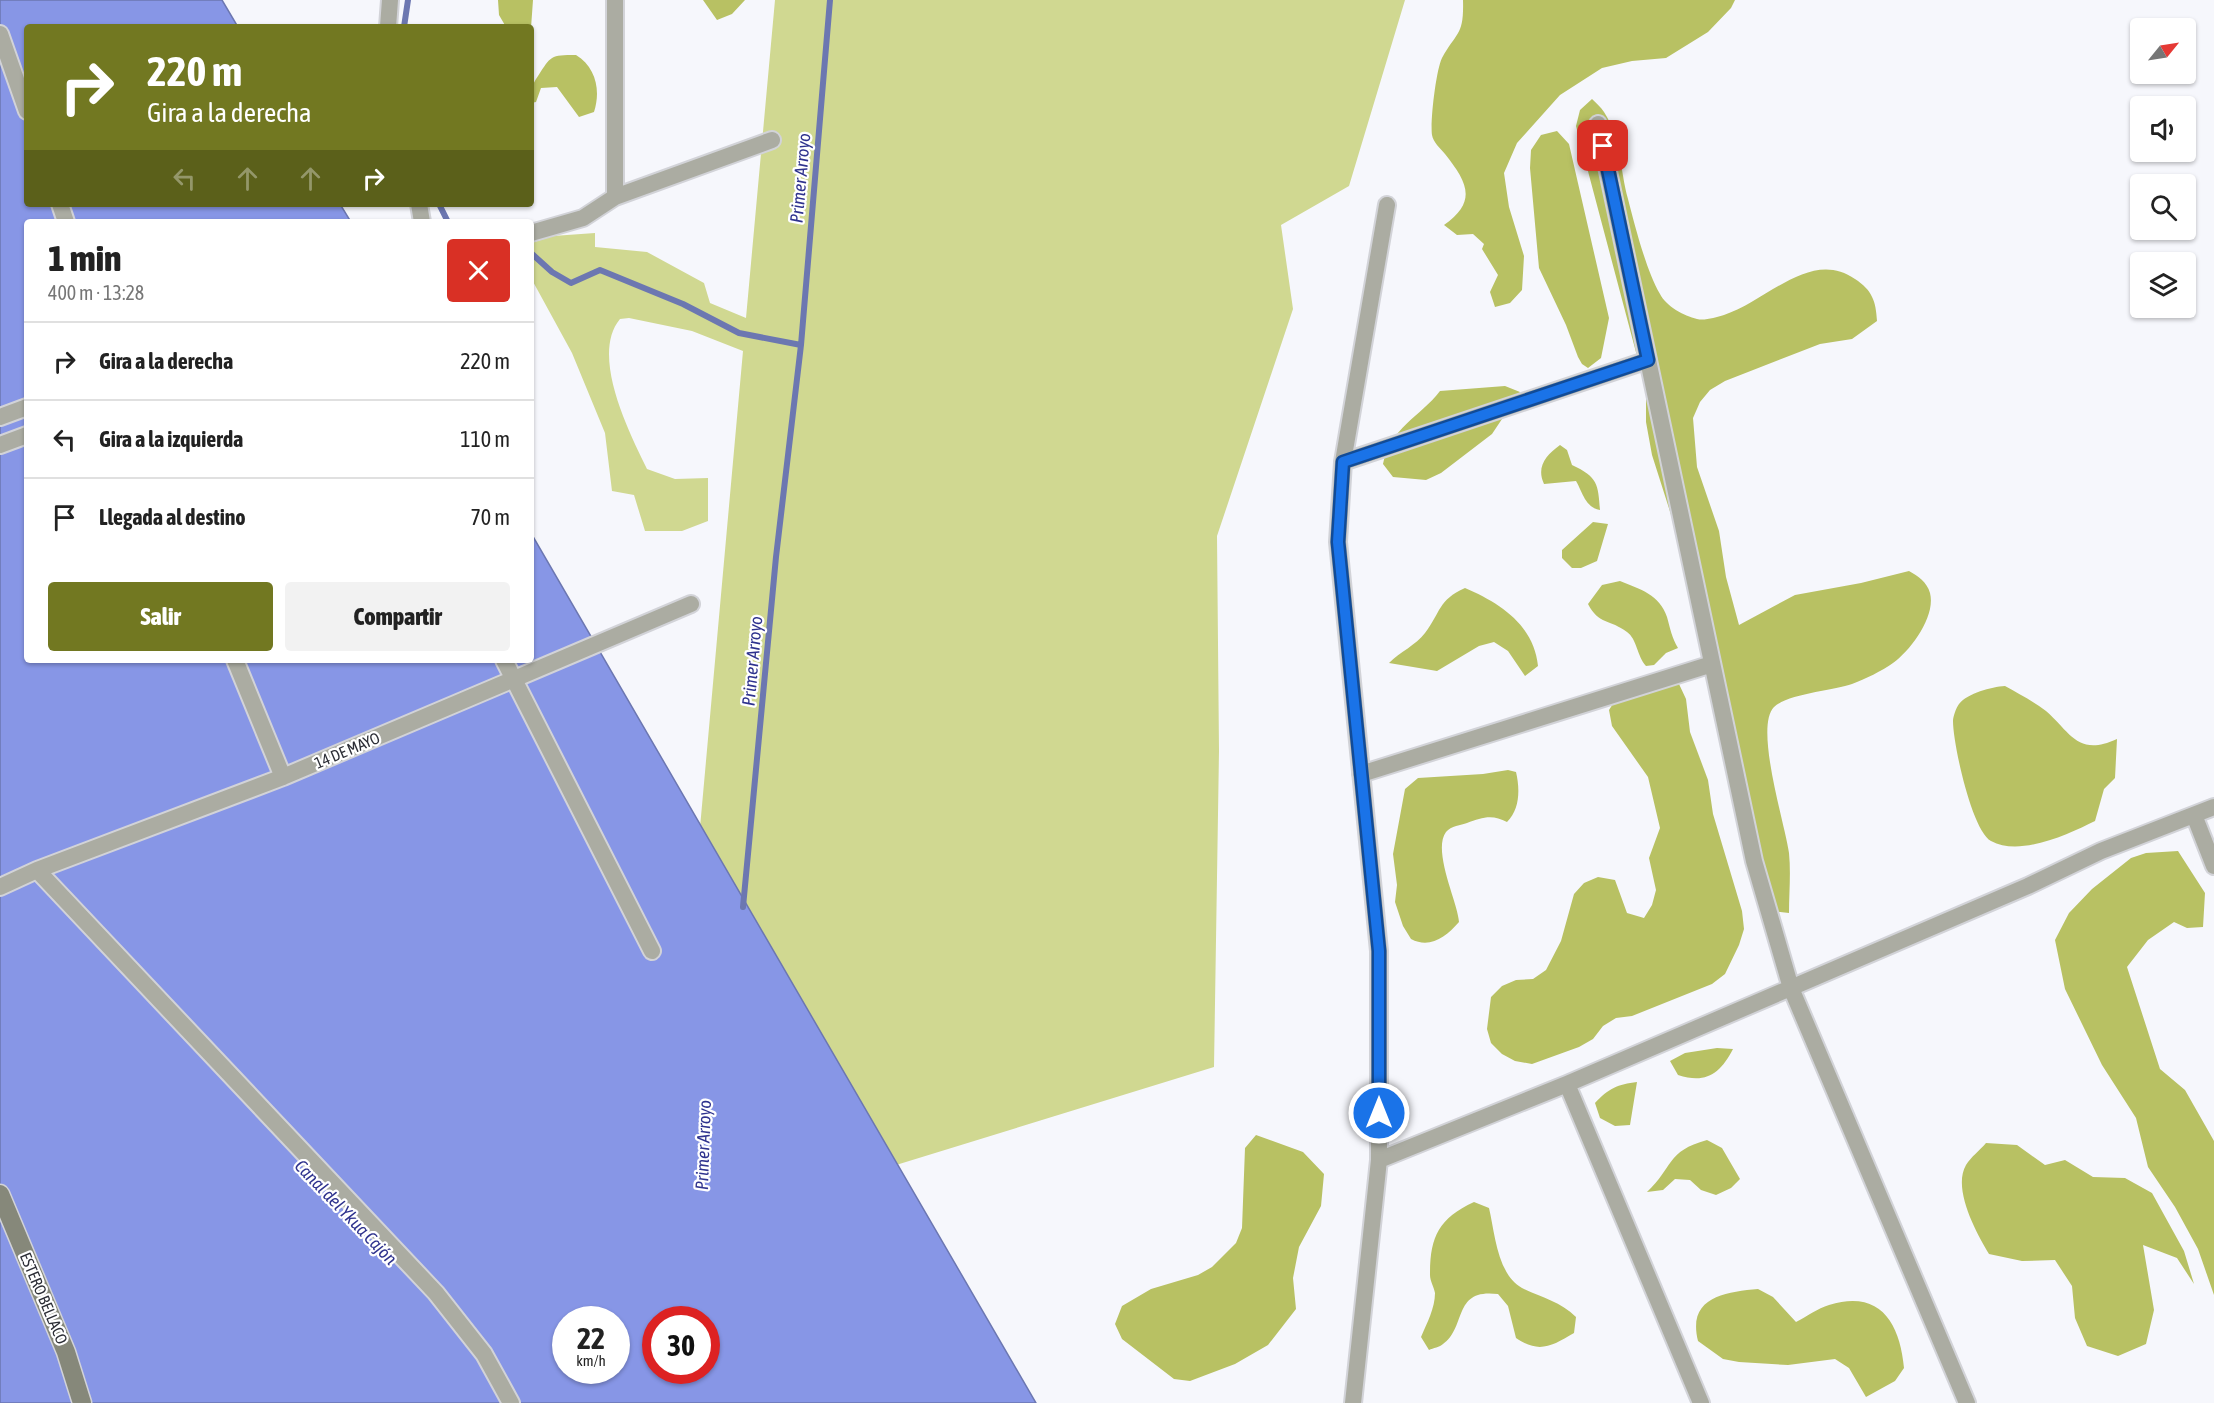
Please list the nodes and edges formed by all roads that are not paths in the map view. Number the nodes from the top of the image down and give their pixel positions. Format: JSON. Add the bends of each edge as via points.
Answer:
{"nodes":[{"id":1,"x":390,"y":0,"type":"edge"},
{"id":2,"x":615,"y":0,"type":"edge"},
{"id":3,"x":388,"y":24,"type":"edge"},
{"id":4,"x":0,"y":34,"type":"edge"},
{"id":5,"x":24,"y":102,"type":"edge"},
{"id":6,"x":1598,"y":124,"type":"dead end"},
{"id":7,"x":772,"y":140,"type":"dead end"},
{"id":8,"x":615,"y":198,"type":"junction"},
{"id":9,"x":1386,"y":205,"type":"dead end"},
{"id":10,"x":534,"y":232,"type":"edge"},
{"id":11,"x":1648,"y":360,"type":"junction"},
{"id":12,"x":24,"y":408,"type":"edge"},
{"id":13,"x":0,"y":417,"type":"edge"},
{"id":14,"x":24,"y":436,"type":"edge"},
{"id":15,"x":0,"y":445,"type":"edge"},
{"id":16,"x":1343,"y":462,"type":"junction"},
{"id":17,"x":691,"y":604,"type":"dead end"},
{"id":18,"x":236,"y":663,"type":"edge"},
{"id":19,"x":505,"y":663,"type":"edge"},
{"id":20,"x":1712,"y":664,"type":"junction"},
{"id":21,"x":514,"y":681,"type":"junction"},
{"id":22,"x":1361,"y":774,"type":"junction"},
{"id":23,"x":283,"y":777,"type":"junction"},
{"id":24,"x":2214,"y":807,"type":"edge"},
{"id":25,"x":2194,"y":815,"type":"junction"},
{"id":26,"x":2214,"y":866,"type":"edge"},
{"id":27,"x":37,"y":870,"type":"junction"},
{"id":28,"x":0,"y":887,"type":"edge"},
{"id":29,"x":652,"y":951,"type":"dead end"},
{"id":30,"x":1791,"y":988,"type":"junction"},
{"id":31,"x":1567,"y":1084,"type":"junction"},
{"id":32,"x":1379,"y":1160,"type":"junction"},
{"id":33,"x":0,"y":1194,"type":"edge"},
{"id":34,"x":82,"y":1403,"type":"edge"},
{"id":35,"x":511,"y":1403,"type":"edge"},
{"id":36,"x":1353,"y":1403,"type":"edge"},
{"id":37,"x":1701,"y":1403,"type":"edge"},
{"id":38,"x":1967,"y":1403,"type":"edge"}],
"edges":[{"from":1,"to":3,"type":"street"},
{"from":2,"to":8,"type":"street"},
{"from":4,"to":5,"type":"street"},
{"from":6,"to":11,"type":"street"},
{"from":7,"to":8,"type":"street"},
{"from":8,"to":10,"type":"street","via":[[583,218]]},
{"from":9,"to":16,"type":"street"},
{"from":11,"to":16,"type":"street"},
{"from":11,"to":20,"type":"street"},
{"from":12,"to":13,"type":"street"},
{"from":14,"to":15,"type":"street"},
{"from":16,"to":22,"type":"street","via":[[1338,542]]},
{"from":17,"to":21,"type":"street","name":"14 DE MAYO"},
{"from":18,"to":23,"type":"street"},
{"from":19,"to":21,"type":"street"},
{"from":20,"to":22,"type":"street"},
{"from":20,"to":30,"type":"street","via":[[1754,861]]},
{"from":21,"to":23,"type":"street","name":"14 DE MAYO"},
{"from":21,"to":29,"type":"street"},
{"from":22,"to":32,"type":"street","via":[[1379,951]]},
{"from":23,"to":27,"type":"street","name":"14 DE MAYO"},
{"from":24,"to":25,"type":"street"},
{"from":25,"to":26,"type":"street"},
{"from":25,"to":30,"type":"street","via":[[2100,851]]},
{"from":27,"to":28,"type":"street","name":"14 DE MAYO"},
{"from":27,"to":35,"type":"street","via":[[436,1293],[484,1354]]},
{"from":30,"to":31,"type":"street"},
{"from":30,"to":38,"type":"street"},
{"from":31,"to":32,"type":"street"},
{"from":31,"to":37,"type":"street"},
{"from":32,"to":36,"type":"street"},
{"from":33,"to":34,"type":"street","name":"ESTERO BELLACO","via":[[66,1352]]}]}
